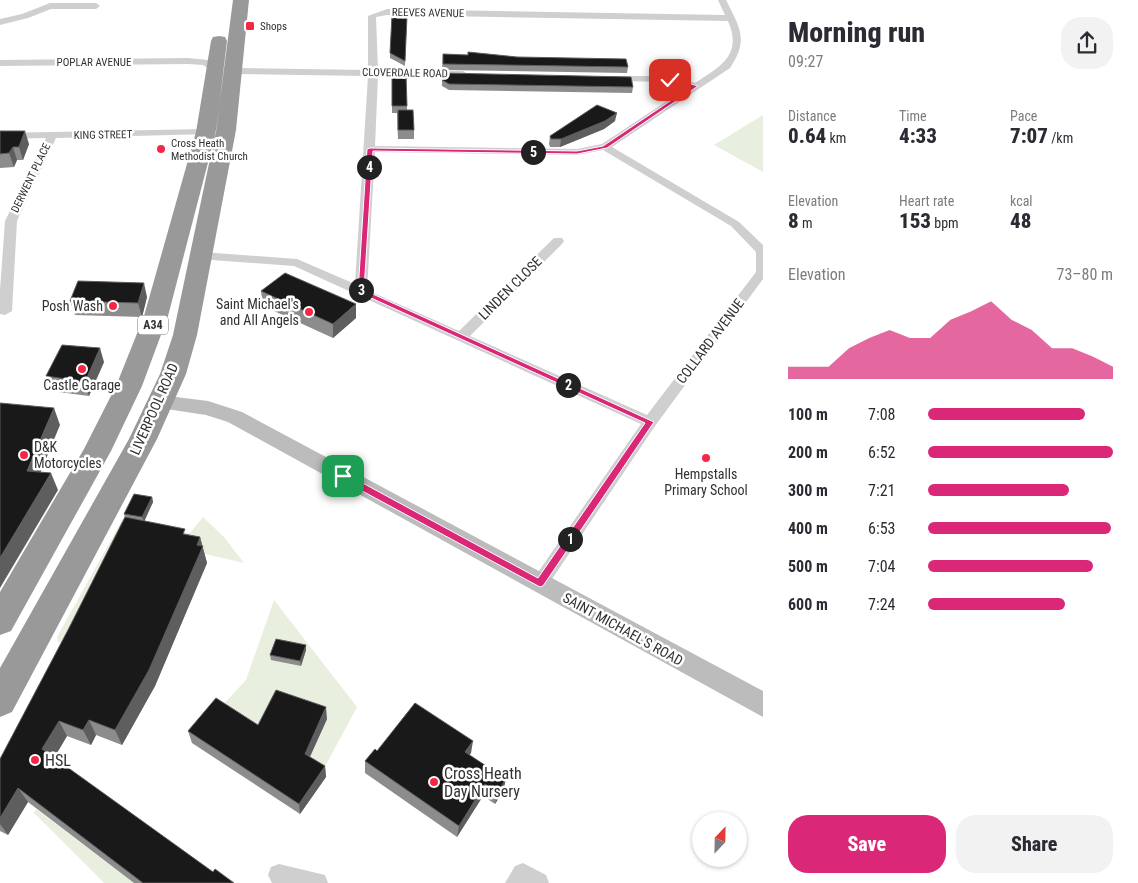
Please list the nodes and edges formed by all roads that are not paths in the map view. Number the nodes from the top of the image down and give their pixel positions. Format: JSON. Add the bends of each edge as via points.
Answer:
{"nodes":[{"id":1,"x":225,"y":0,"type":"edge"},
{"id":2,"x":242,"y":0,"type":"edge"},
{"id":3,"x":722,"y":0,"type":"edge"},
{"id":4,"x":96,"y":6,"type":"dead end"},
{"id":5,"x":730,"y":18,"type":"junction"},
{"id":6,"x":0,"y":22,"type":"edge"},
{"id":7,"x":0,"y":63,"type":"edge"},
{"id":8,"x":225,"y":70,"type":"junction"},
{"id":9,"x":373,"y":72,"type":"junction"},
{"id":10,"x":472,"y":75,"type":"edge"},
{"id":11,"x":601,"y":78,"type":"edge"},
{"id":12,"x":695,"y":86,"type":"junction"},
{"id":13,"x":206,"y":132,"type":"junction"},
{"id":14,"x":0,"y":136,"type":"edge"},
{"id":15,"x":52,"y":136,"type":"junction"},
{"id":16,"x":605,"y":147,"type":"junction"},
{"id":17,"x":370,"y":149,"type":"junction"},
{"id":18,"x":6,"y":222,"type":"edge"},
{"id":19,"x":558,"y":241,"type":"dead end"},
{"id":20,"x":202,"y":256,"type":"junction"},
{"id":21,"x":361,"y":291,"type":"junction"},
{"id":22,"x":5,"y":311,"type":"dead end"},
{"id":23,"x":462,"y":336,"type":"junction"},
{"id":24,"x":142,"y":396,"type":"junction"},
{"id":25,"x":650,"y":422,"type":"junction"},
{"id":26,"x":540,"y":583,"type":"junction"},
{"id":27,"x":0,"y":621,"type":"edge"},
{"id":28,"x":0,"y":701,"type":"edge"},
{"id":29,"x":763,"y":705,"type":"edge"},
{"id":30,"x":279,"y":875,"type":"dead end"},
{"id":31,"x":317,"y":883,"type":"edge"},
{"id":32,"x":516,"y":883,"type":"edge"},
{"id":33,"x":538,"y":883,"type":"edge"}],
"edges":[{"from":1,"to":8,"type":"highway","name":"LIVERPOOL ROAD","number":"A34"},
{"from":2,"to":8,"type":"highway","name":"LIVERPOOL ROAD","number":"A34"},
{"from":3,"to":5,"type":"street"},
{"from":4,"to":6,"type":"street","via":[[50,6]]},
{"from":5,"to":9,"type":"street","name":"REEVES AVENUE","via":[[381,13],[370,18]]},
{"from":5,"to":12,"type":"street","via":[[739,38],[735,54],[727,66]]},
{"from":7,"to":8,"type":"street","name":"POPLAR AVENUE","via":[[205,62]]},
{"from":8,"to":9,"type":"street","name":"CLOVERDALE ROAD"},
{"from":8,"to":13,"type":"highway","name":"LIVERPOOL ROAD","number":"A34"},
{"from":8,"to":20,"type":"highway","name":"LIVERPOOL ROAD","number":"A34","via":[[226,130]]},
{"from":9,"to":10,"type":"street","name":"CLOVERDALE ROAD"},
{"from":9,"to":17,"type":"street","name":"REEVES AVENUE"},
{"from":11,"to":12,"type":"street","via":[[670,80]]},
{"from":12,"to":16,"type":"street"},
{"from":13,"to":15,"type":"street","name":"KING STREET"},
{"from":13,"to":24,"type":"highway","name":"LIVERPOOL ROAD","number":"A34","via":[[156,316]]},
{"from":14,"to":15,"type":"street","name":"KING STREET"},
{"from":15,"to":18,"type":"street","name":"DERWENT PLACE"},
{"from":16,"to":17,"type":"street","via":[[577,152]]},
{"from":16,"to":25,"type":"street","name":"COLLARD AVENUE","via":[[735,224],[762,251],[762,272]]},
{"from":17,"to":21,"type":"street","name":"REEVES AVENUE"},
{"from":18,"to":22,"type":"street","name":"DERWENT PLACE"},
{"from":19,"to":23,"type":"street","name":"LINDEN CLOSE"},
{"from":20,"to":21,"type":"street","via":[[297,263]]},
{"from":20,"to":24,"type":"highway","name":"LIVERPOOL ROAD","number":"A34","via":[[173,374]]},
{"from":21,"to":23,"type":"street"},
{"from":23,"to":25,"type":"street"},
{"from":24,"to":26,"type":"street","name":"SAINT MICHAEL'S ROAD","via":[[208,408],[235,418]]},
{"from":24,"to":27,"type":"highway","number":"A34","via":[[92,488],[48,540]]},
{"from":24,"to":28,"type":"highway","name":"LIVERPOOL ROAD","number":"A34","via":[[106,507]]},
{"from":25,"to":26,"type":"street","name":"COLLARD AVENUE"},
{"from":26,"to":29,"type":"street","name":"SAINT MICHAEL'S ROAD"},
{"from":30,"to":31,"type":"street"},
{"from":32,"to":33,"type":"street","via":[[523,874]]}]}
